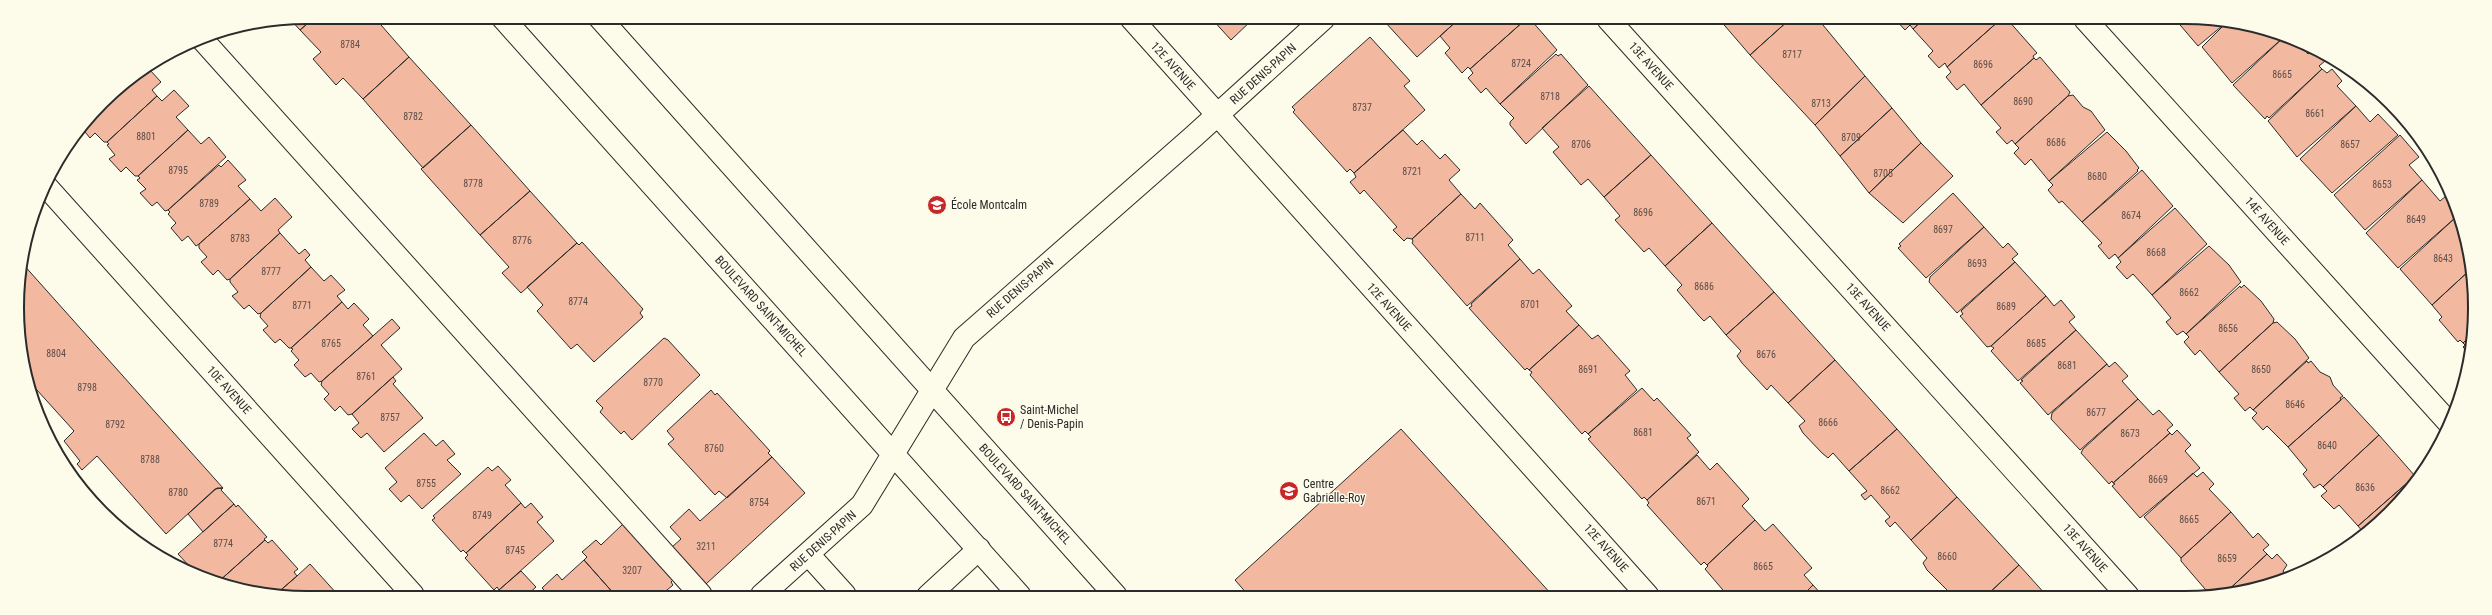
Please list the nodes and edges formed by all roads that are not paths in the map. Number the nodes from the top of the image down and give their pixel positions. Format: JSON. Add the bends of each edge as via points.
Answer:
{"nodes":[{"id":1,"x":508,"y":24,"type":"edge"},
{"id":2,"x":605,"y":24,"type":"edge"},
{"id":3,"x":1136,"y":24,"type":"edge"},
{"id":4,"x":1318,"y":24,"type":"edge"},
{"id":5,"x":1613,"y":24,"type":"edge"},
{"id":6,"x":2090,"y":24,"type":"edge"},
{"id":7,"x":206,"y":43,"type":"edge"},
{"id":8,"x":1218,"y":116,"type":"junction"},
{"id":9,"x":50,"y":190,"type":"edge"},
{"id":10,"x":933,"y":390,"type":"junction"},
{"id":11,"x":2445,"y":419,"type":"edge"},
{"id":12,"x":894,"y":453,"type":"junction"},
{"id":13,"x":979,"y":549,"type":"junction"},
{"id":14,"x":808,"y":554,"type":"junction"},
{"id":15,"x":409,"y":591,"type":"edge"},
{"id":16,"x":697,"y":591,"type":"edge"},
{"id":17,"x":767,"y":591,"type":"edge"},
{"id":18,"x":841,"y":591,"type":"edge"},
{"id":19,"x":933,"y":591,"type":"edge"},
{"id":20,"x":1016,"y":591,"type":"edge"},
{"id":21,"x":1112,"y":591,"type":"edge"},
{"id":22,"x":1644,"y":591,"type":"edge"},
{"id":23,"x":2123,"y":591,"type":"edge"}],
"edges":[{"from":1,"to":12,"type":"street","name":"BOULEVARD SAINT-MICHEL"},
{"from":2,"to":10,"type":"street","name":"BOULEVARD SAINT-MICHEL"},
{"from":3,"to":8,"type":"street","name":"12E AVENUE"},
{"from":4,"to":8,"type":"street","name":"RUE DENIS-PAPIN"},
{"from":5,"to":23,"type":"street","name":"13E AVENUE"},
{"from":6,"to":11,"type":"street","name":"14E AVENUE"},
{"from":7,"to":16,"type":"street"},
{"from":8,"to":10,"type":"street","name":"RUE DENIS-PAPIN","via":[[964,338]]},
{"from":8,"to":22,"type":"street","name":"12E AVENUE"},
{"from":9,"to":15,"type":"street","name":"10E AVENUE"},
{"from":10,"to":12,"type":"street","name":"RUE DENIS-PAPIN"},
{"from":10,"to":21,"type":"street","name":"BOULEVARD SAINT-MICHEL"},
{"from":12,"to":13,"type":"street","name":"BOULEVARD SAINT-MICHEL"},
{"from":12,"to":14,"type":"street","name":"RUE DENIS-PAPIN","via":[[862,506]]},
{"from":13,"to":19,"type":"street"},
{"from":13,"to":20,"type":"street","name":"BOULEVARD SAINT-MICHEL"},
{"from":14,"to":17,"type":"street","name":"RUE DENIS-PAPIN"},
{"from":14,"to":18,"type":"street"}]}
